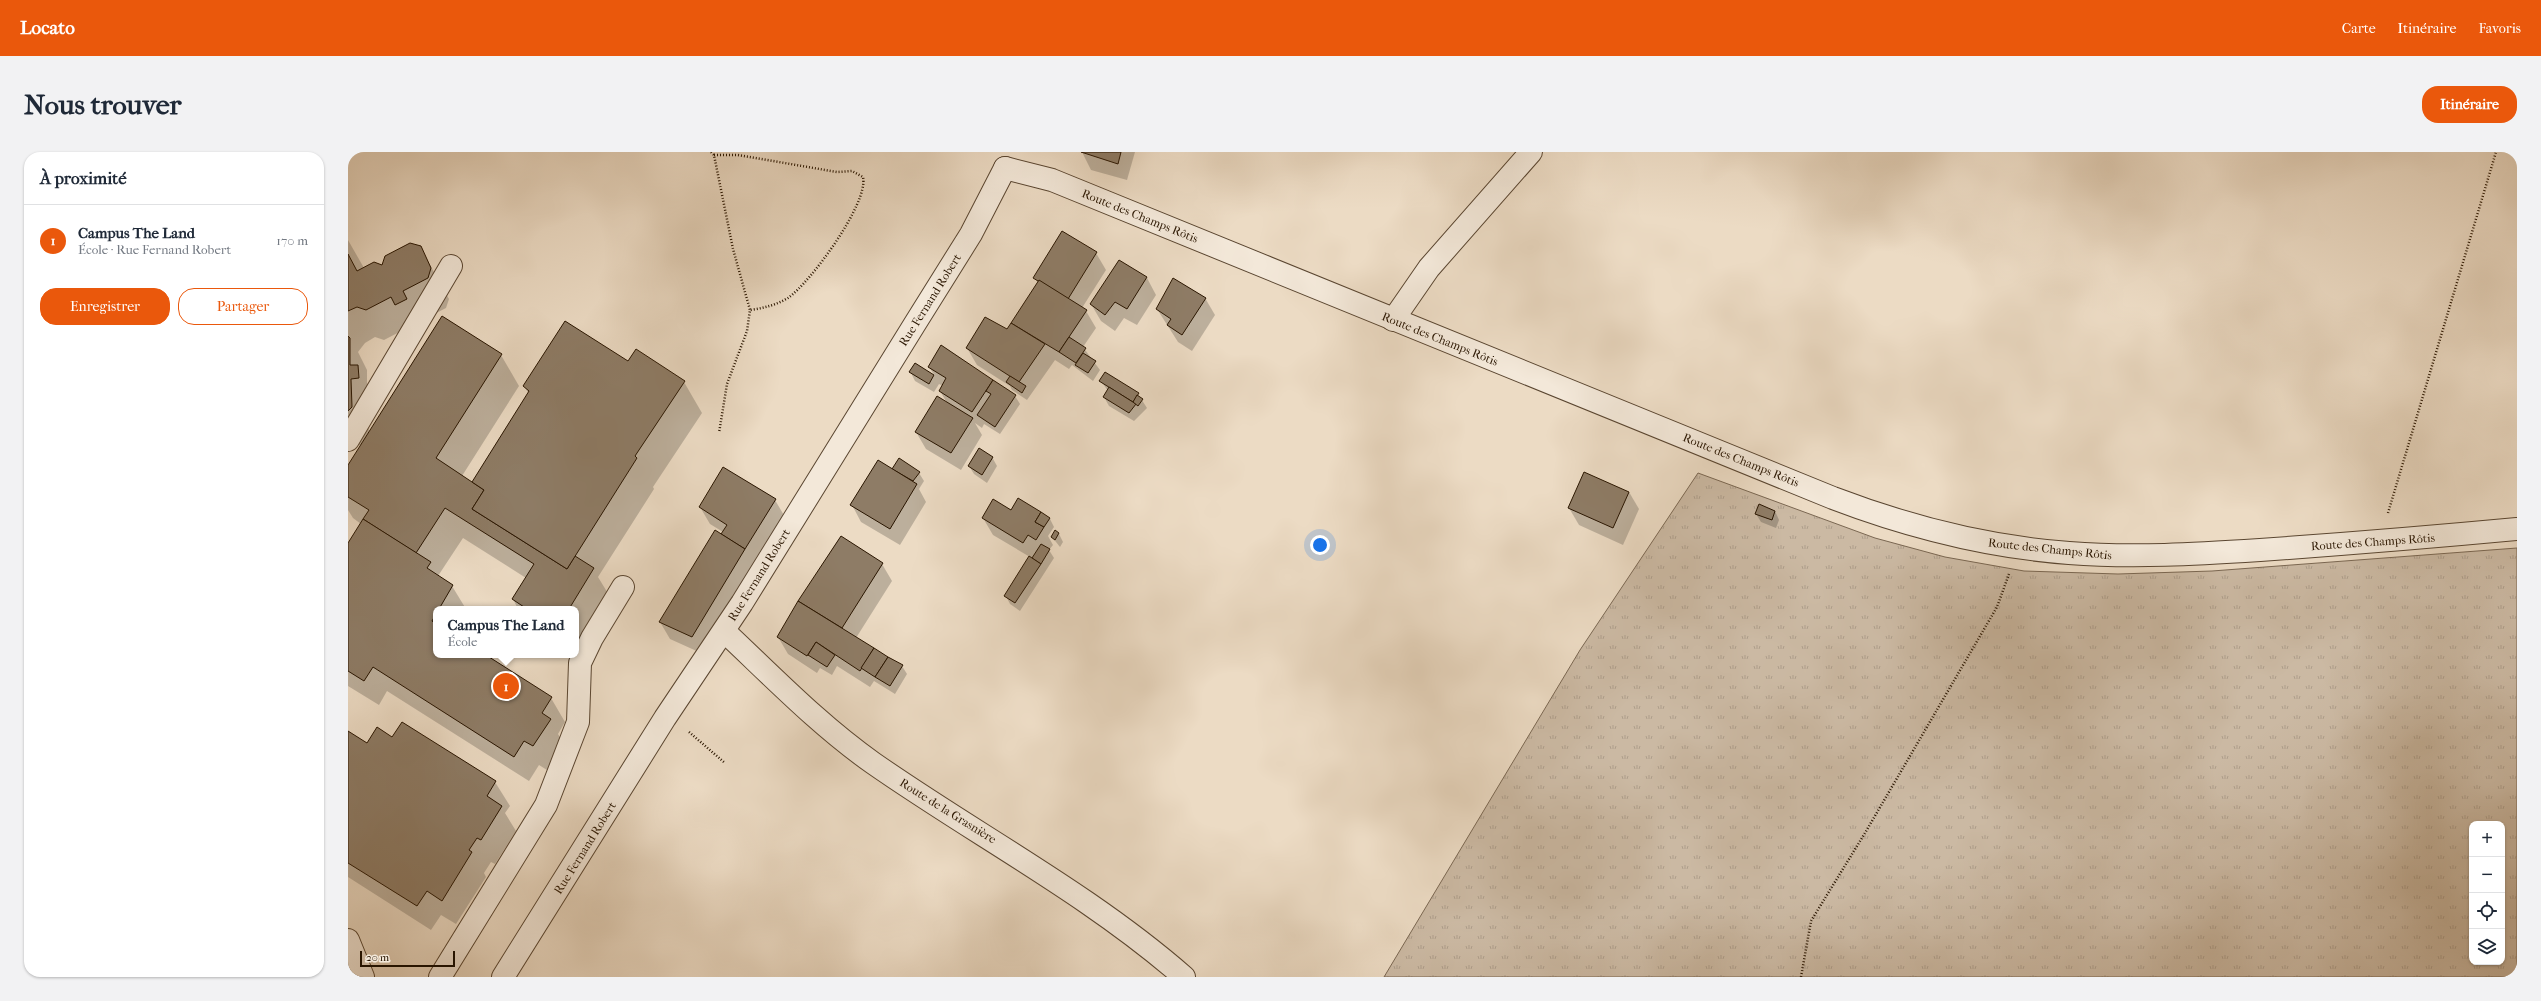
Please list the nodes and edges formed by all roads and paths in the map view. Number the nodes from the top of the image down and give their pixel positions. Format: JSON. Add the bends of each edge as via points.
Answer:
{"nodes":[{"id":1,"x":711,"y":152,"type":"edge"},
{"id":2,"x":1531,"y":152,"type":"edge"},
{"id":3,"x":2496,"y":152,"type":"edge"},
{"id":4,"x":714,"y":155,"type":"junction"},
{"id":5,"x":1002,"y":160,"type":"edge"},
{"id":6,"x":451,"y":266,"type":"dead end"},
{"id":7,"x":750,"y":310,"type":"junction"},
{"id":8,"x":1393,"y":320,"type":"junction"},
{"id":9,"x":719,"y":433,"type":"dead end"},
{"id":10,"x":348,"y":440,"type":"edge"},
{"id":11,"x":2517,"y":529,"type":"edge"},
{"id":12,"x":2380,"y":542,"type":"junction"},
{"id":13,"x":2016,"y":546,"type":"junction"},
{"id":14,"x":623,"y":587,"type":"dead end"},
{"id":15,"x":724,"y":631,"type":"junction"},
{"id":16,"x":348,"y":940,"type":"edge"},
{"id":17,"x":363,"y":977,"type":"edge"},
{"id":18,"x":440,"y":977,"type":"edge"},
{"id":19,"x":503,"y":977,"type":"edge"},
{"id":20,"x":1184,"y":977,"type":"edge"},
{"id":21,"x":1801,"y":977,"type":"edge"}],
"edges":[{"from":1,"to":4,"type":"path"},
{"from":2,"to":8,"type":"street","via":[[1429,268]]},
{"from":3,"to":12,"type":"path"},
{"from":4,"to":7,"type":"path","via":[[733,249]]},
{"from":4,"to":7,"type":"path","via":[[738,156],[837,172],[852,171],[863,177],[864,185],[854,212],[845,229],[813,272],[789,297],[766,308]]},
{"from":5,"to":8,"type":"street","name":"Route des Champs Rôtis"},
{"from":5,"to":15,"type":"street","name":"Rue Fernand Robert","via":[[971,234]]},
{"from":6,"to":10,"type":"street"},
{"from":7,"to":9,"type":"path","via":[[747,331],[727,384]]},
{"from":8,"to":13,"type":"street","name":"Route des Champs Rôtis","via":[[1870,512],[1948,535]]},
{"from":11,"to":12,"type":"street","name":"Route des Champs Rôtis"},
{"from":12,"to":13,"type":"street","name":"Route des Champs Rôtis","via":[[2126,557]]},
{"from":13,"to":21,"type":"path","via":[[1997,607],[1811,921]]},
{"from":14,"to":18,"type":"street","via":[[580,663],[578,722],[546,805]]},
{"from":15,"to":19,"type":"street","name":"Rue Fernand Robert","via":[[665,718]]},
{"from":15,"to":20,"type":"street","name":"Route de la Grasnière","via":[[839,738],[900,782],[1020,857],[1130,932]]},
{"from":16,"to":17,"type":"street"}]}
